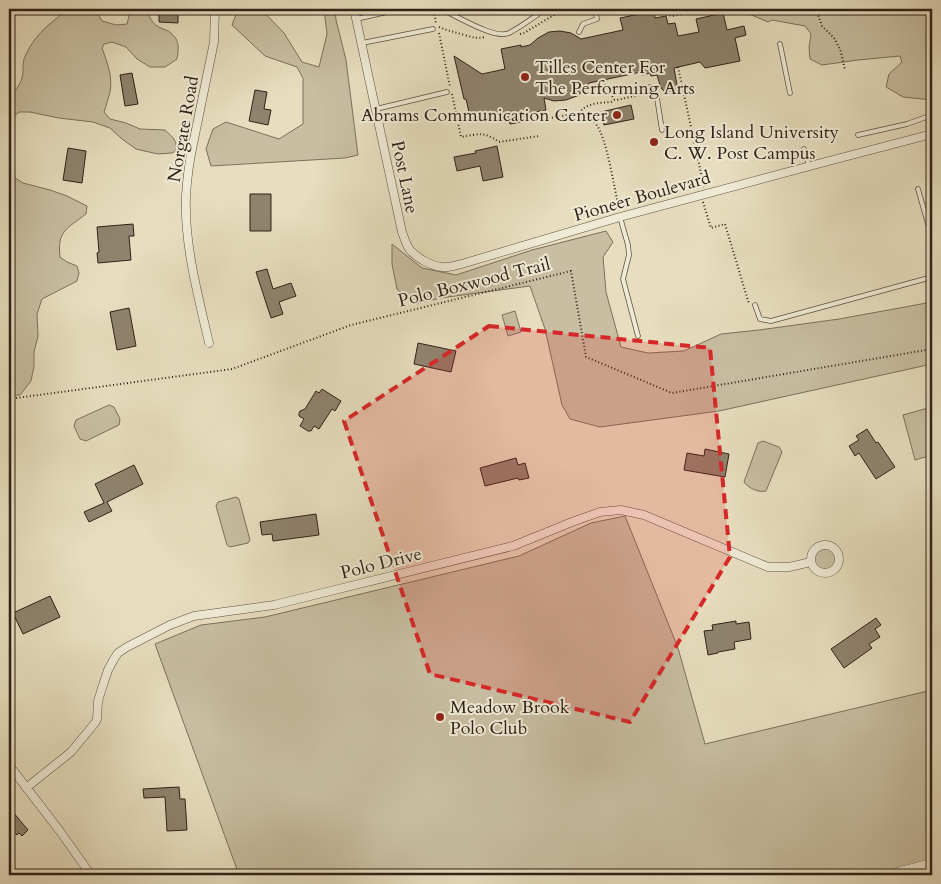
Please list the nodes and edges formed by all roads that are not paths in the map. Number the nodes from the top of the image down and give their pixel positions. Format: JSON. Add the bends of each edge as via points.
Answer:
{"nodes":[{"id":1,"x":215,"y":9,"type":"edge"},
{"id":2,"x":354,"y":9,"type":"edge"},
{"id":3,"x":400,"y":9,"type":"edge"},
{"id":4,"x":440,"y":9,"type":"edge"},
{"id":5,"x":546,"y":9,"type":"edge"},
{"id":6,"x":595,"y":9,"type":"edge"},
{"id":7,"x":356,"y":18,"type":"junction"},
{"id":8,"x":435,"y":27,"type":"road end"},
{"id":9,"x":580,"y":32,"type":"dead end"},
{"id":10,"x":362,"y":44,"type":"junction"},
{"id":11,"x":780,"y":44,"type":"dead end"},
{"id":12,"x":650,"y":87,"type":"dead end"},
{"id":13,"x":447,"y":92,"type":"dead end"},
{"id":14,"x":790,"y":93,"type":"dead end"},
{"id":15,"x":376,"y":109,"type":"junction"},
{"id":16,"x":932,"y":114,"type":"edge"},
{"id":17,"x":662,"y":130,"type":"dead end"},
{"id":18,"x":932,"y":134,"type":"edge"},
{"id":19,"x":858,"y":135,"type":"dead end"},
{"id":20,"x":804,"y":148,"type":"dead end"},
{"id":21,"x":809,"y":166,"type":"junction"},
{"id":22,"x":918,"y":189,"type":"dead end"},
{"id":23,"x":620,"y":217,"type":"junction"},
{"id":24,"x":932,"y":238,"type":"edge"},
{"id":25,"x":419,"y":258,"type":"joint"},
{"id":26,"x":932,"y":277,"type":"edge"},
{"id":27,"x":755,"y":305,"type":"dead end"},
{"id":28,"x":638,"y":336,"type":"dead end"},
{"id":29,"x":209,"y":343,"type":"dead end"},
{"id":30,"x":811,"y":562,"type":"dead end"},
{"id":31,"x":9,"y":766,"type":"edge"},
{"id":32,"x":26,"y":788,"type":"junction"},
{"id":33,"x":932,"y":863,"type":"edge"},
{"id":34,"x":91,"y":875,"type":"edge"},
{"id":35,"x":885,"y":875,"type":"edge"}],
"edges":[{"from":1,"to":29,"type":"street","name":"Norgate Road","via":[[214,42],[192,149],[186,196],[192,261]]},
{"from":2,"to":7,"type":"street","name":"Post Lane"},
{"from":3,"to":7,"type":"lane"},
{"from":4,"to":5,"type":"lane","via":[[500,35]]},
{"from":6,"to":9,"type":"lane","via":[[598,19],[583,24]]},
{"from":7,"to":10,"type":"street","name":"Post Lane"},
{"from":8,"to":10,"type":"lane"},
{"from":10,"to":15,"type":"street","name":"Post Lane"},
{"from":11,"to":14,"type":"lane"},
{"from":12,"to":17,"type":"lane","via":[[657,98]]},
{"from":13,"to":15,"type":"lane"},
{"from":15,"to":25,"type":"street","name":"Post Lane","via":[[402,232],[409,249]]},
{"from":16,"to":19,"type":"lane","via":[[907,124]]},
{"from":18,"to":21,"type":"street","name":"Pioneer Boulevard"},
{"from":20,"to":21,"type":"lane"},
{"from":21,"to":23,"type":"street","name":"Pioneer Boulevard"},
{"from":22,"to":24,"type":"lane"},
{"from":23,"to":25,"type":"street","name":"Pioneer Boulevard","via":[[450,267],[433,265]]},
{"from":23,"to":28,"type":"lane","via":[[629,255],[623,279]]},
{"from":26,"to":27,"type":"lane","via":[[771,321],[760,319]]},
{"from":30,"to":32,"type":"street","name":"Polo Drive","via":[[790,567],[768,567],[622,510],[600,512],[513,546],[274,605],[194,616],[170,625],[118,654],[108,670],[95,723],[71,752]]},
{"from":31,"to":32,"type":"street"},
{"from":32,"to":34,"type":"street"},
{"from":33,"to":35,"type":"street"}]}
